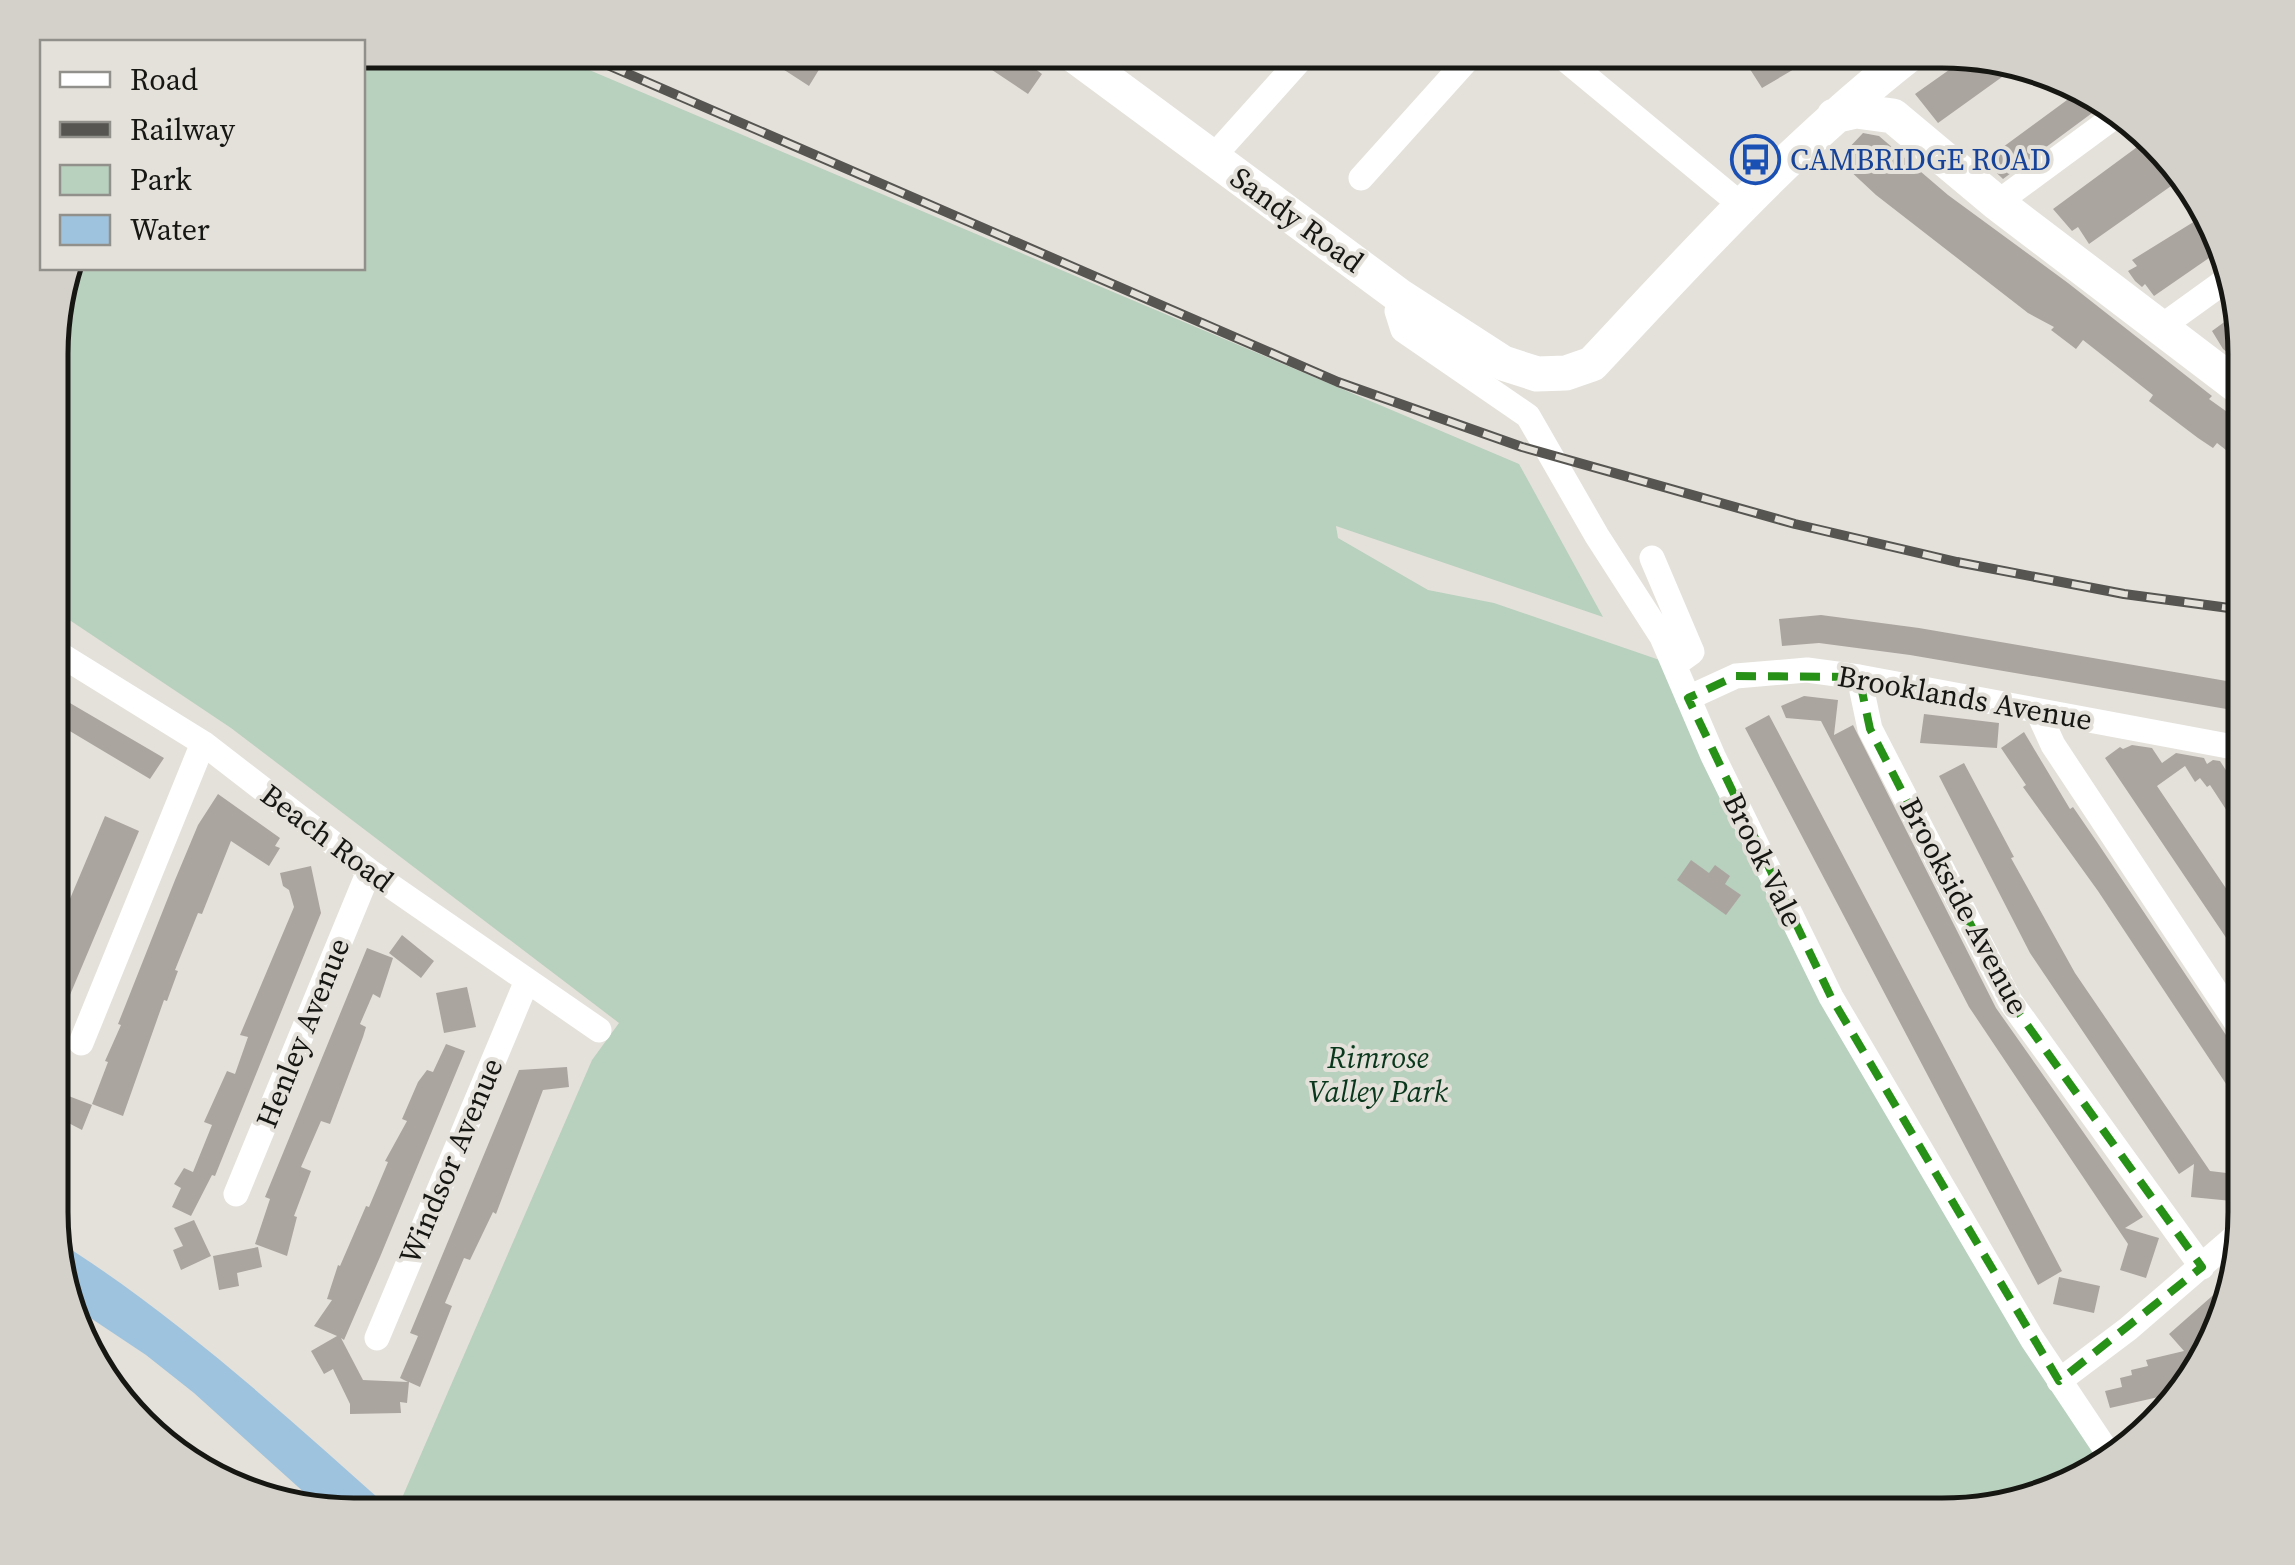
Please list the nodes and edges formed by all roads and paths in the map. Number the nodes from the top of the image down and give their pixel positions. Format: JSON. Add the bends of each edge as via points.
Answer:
{"nodes":[{"id":1,"x":1117,"y":68,"type":"edge"},
{"id":2,"x":1293,"y":68,"type":"edge"},
{"id":3,"x":1460,"y":68,"type":"edge"},
{"id":4,"x":1576,"y":68,"type":"edge"},
{"id":5,"x":1892,"y":68,"type":"edge"},
{"id":6,"x":1898,"y":68,"type":"edge"},
{"id":7,"x":1834,"y":116,"type":"junction"},
{"id":8,"x":1894,"y":116,"type":"junction"},
{"id":9,"x":2107,"y":121,"type":"edge"},
{"id":10,"x":1212,"y":158,"type":"junction"},
{"id":11,"x":1361,"y":178,"type":"dead end"},
{"id":12,"x":1997,"y":203,"type":"junction"},
{"id":13,"x":1740,"y":204,"type":"junction"},
{"id":14,"x":2219,"y":285,"type":"edge"},
{"id":15,"x":1400,"y":296,"type":"junction"},
{"id":16,"x":2162,"y":327,"type":"junction"},
{"id":17,"x":2227,"y":379,"type":"edge"},
{"id":18,"x":1652,"y":558,"type":"dead end"},
{"id":19,"x":68,"y":660,"type":"edge"},
{"id":20,"x":1674,"y":666,"type":"junction"},
{"id":21,"x":1859,"y":677,"type":"junction"},
{"id":22,"x":1688,"y":698,"type":"junction"},
{"id":23,"x":2038,"y":712,"type":"junction"},
{"id":24,"x":203,"y":743,"type":"junction"},
{"id":25,"x":2227,"y":748,"type":"edge"},
{"id":26,"x":369,"y":872,"type":"junction"},
{"id":27,"x":526,"y":983,"type":"junction"},
{"id":28,"x":2227,"y":1008,"type":"edge"},
{"id":29,"x":598,"y":1030,"type":"dead end"},
{"id":30,"x":82,"y":1043,"type":"dead end"},
{"id":31,"x":236,"y":1194,"type":"dead end"},
{"id":32,"x":2225,"y":1246,"type":"edge"},
{"id":33,"x":2202,"y":1267,"type":"junction"},
{"id":34,"x":377,"y":1338,"type":"dead end"},
{"id":35,"x":2059,"y":1381,"type":"junction"},
{"id":36,"x":2104,"y":1447,"type":"edge"}],
"edges":[{"from":1,"to":10,"type":"main road","name":"Sandy Road"},
{"from":2,"to":10,"type":"street"},
{"from":3,"to":11,"type":"street"},
{"from":4,"to":13,"type":"street"},
{"from":5,"to":7,"type":"main road"},
{"from":6,"to":8,"type":"main road","via":[[1887,88]]},
{"from":7,"to":8,"type":"main road"},
{"from":7,"to":13,"type":"main road"},
{"from":8,"to":12,"type":"main road"},
{"from":9,"to":12,"type":"street"},
{"from":10,"to":15,"type":"main road","name":"Sandy Road"},
{"from":12,"to":16,"type":"main road"},
{"from":13,"to":15,"type":"main road","name":"Sandy Road","via":[[1592,364],[1566,373],[1537,374],[1503,363]]},
{"from":14,"to":16,"type":"street"},
{"from":15,"to":20,"type":"street","name":"Brook Vale","via":[[1404,330],[1528,416]]},
{"from":16,"to":17,"type":"main road"},
{"from":18,"to":20,"type":"street","via":[[1692,652]]},
{"from":19,"to":24,"type":"street","name":"Beach Road"},
{"from":20,"to":22,"type":"street","name":"Brook Vale"},
{"from":21,"to":22,"type":"street","name":"Brooklands Avenue","via":[[1807,670],[1736,676]]},
{"from":21,"to":23,"type":"street","name":"Brooklands Avenue"},
{"from":21,"to":33,"type":"street","name":"Brookside Avenue","via":[[1870,730],[2010,1001]]},
{"from":22,"to":35,"type":"street","name":"Brook Vale","via":[[1832,997]]},
{"from":23,"to":25,"type":"street","name":"Brooklands Avenue"},
{"from":23,"to":28,"type":"street","via":[[2052,745]]},
{"from":24,"to":26,"type":"street","name":"Beach Road"},
{"from":24,"to":30,"type":"street"},
{"from":26,"to":27,"type":"street","name":"Beach Road"},
{"from":26,"to":31,"type":"street","name":"Henley Avenue"},
{"from":27,"to":29,"type":"street","name":"Beach Road"},
{"from":27,"to":34,"type":"street","name":"Windsor Avenue"},
{"from":32,"to":33,"type":"street"},
{"from":33,"to":35,"type":"street"},
{"from":35,"to":36,"type":"street","name":"Brook Vale"}]}
